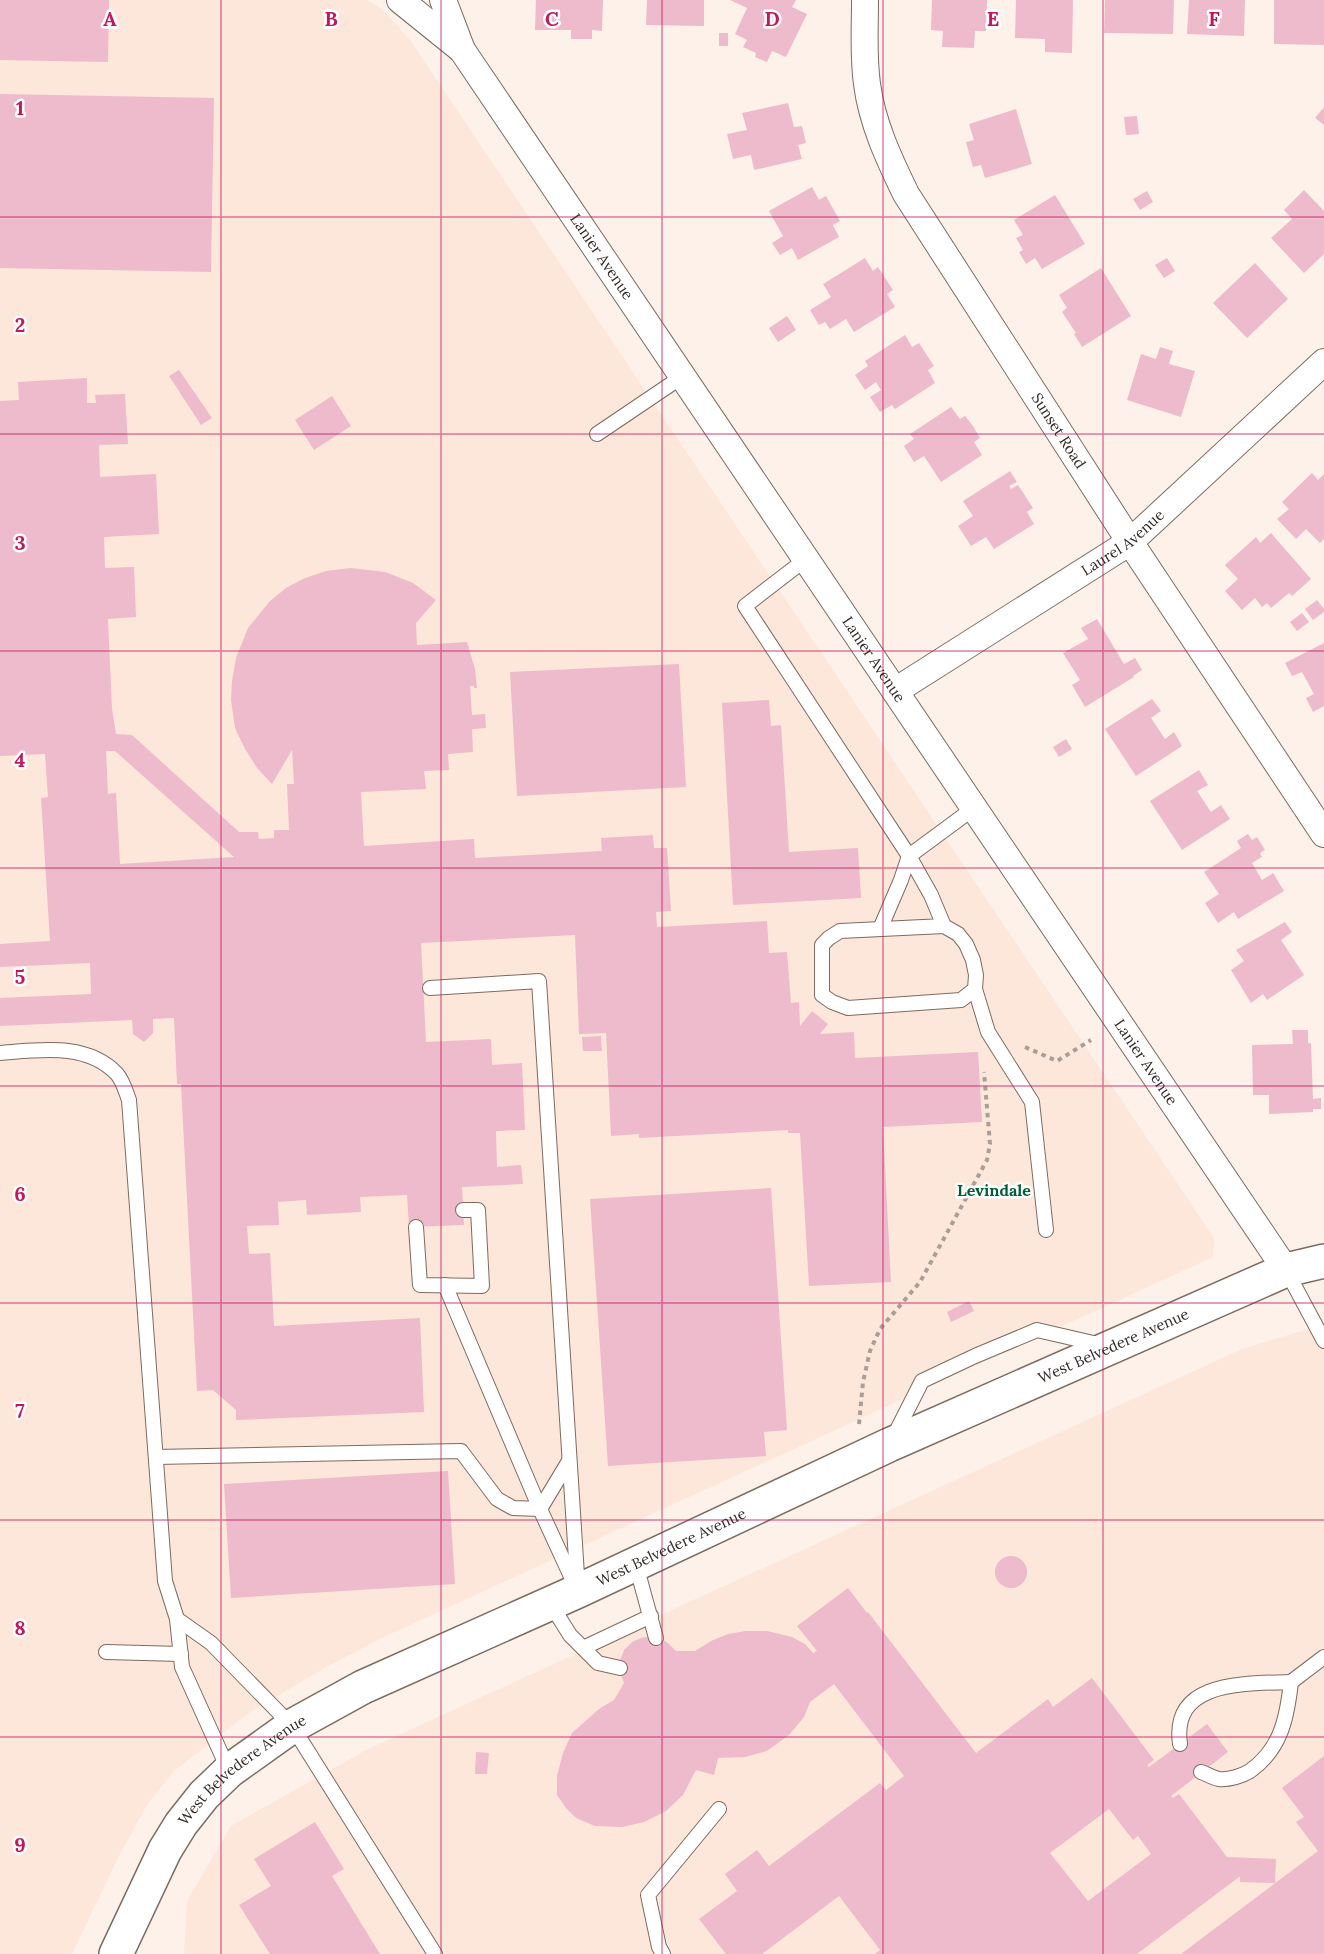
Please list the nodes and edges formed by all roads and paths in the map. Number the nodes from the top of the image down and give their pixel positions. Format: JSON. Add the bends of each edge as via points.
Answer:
{"nodes":[{"id":1,"x":400,"y":0,"type":"edge"},
{"id":2,"x":443,"y":0,"type":"edge"},
{"id":3,"x":865,"y":0,"type":"edge"},
{"id":4,"x":462,"y":50,"type":"junction"},
{"id":5,"x":1324,"y":362,"type":"edge"},
{"id":6,"x":682,"y":376,"type":"junction"},
{"id":7,"x":597,"y":434,"type":"dead end"},
{"id":8,"x":1130,"y":542,"type":"junction"},
{"id":9,"x":806,"y":559,"type":"junction"},
{"id":10,"x":895,"y":691,"type":"junction"},
{"id":11,"x":974,"y":808,"type":"junction"},
{"id":12,"x":1324,"y":834,"type":"edge"},
{"id":13,"x":909,"y":856,"type":"junction"},
{"id":14,"x":944,"y":926,"type":"junction"},
{"id":15,"x":880,"y":928,"type":"junction"},
{"id":16,"x":430,"y":988,"type":"dead end"},
{"id":17,"x":975,"y":989,"type":"junction"},
{"id":18,"x":988,"y":1032,"type":"junction"},
{"id":19,"x":1091,"y":1040,"type":"dead end"},
{"id":20,"x":0,"y":1053,"type":"edge"},
{"id":21,"x":463,"y":1210,"type":"dead end"},
{"id":22,"x":416,"y":1227,"type":"dead end"},
{"id":23,"x":1046,"y":1230,"type":"dead end"},
{"id":24,"x":1324,"y":1261,"type":"edge"},
{"id":25,"x":1286,"y":1269,"type":"junction"},
{"id":26,"x":445,"y":1286,"type":"junction"},
{"id":27,"x":1324,"y":1341,"type":"edge"},
{"id":28,"x":1109,"y":1347,"type":"junction"},
{"id":29,"x":859,"y":1425,"type":"dead end"},
{"id":30,"x":889,"y":1445,"type":"junction"},
{"id":31,"x":156,"y":1457,"type":"junction"},
{"id":32,"x":569,"y":1461,"type":"junction"},
{"id":33,"x":540,"y":1509,"type":"junction"},
{"id":34,"x":636,"y":1564,"type":"junction"},
{"id":35,"x":564,"y":1597,"type":"junction"},
{"id":36,"x":651,"y":1617,"type":"junction"},
{"id":37,"x":177,"y":1620,"type":"junction"},
{"id":38,"x":656,"y":1638,"type":"dead end"},
{"id":39,"x":583,"y":1648,"type":"junction"},
{"id":40,"x":105,"y":1652,"type":"dead end"},
{"id":41,"x":181,"y":1654,"type":"junction"},
{"id":42,"x":1324,"y":1657,"type":"edge"},
{"id":43,"x":620,"y":1668,"type":"dead end"},
{"id":44,"x":1291,"y":1682,"type":"junction"},
{"id":45,"x":292,"y":1726,"type":"junction"},
{"id":46,"x":1180,"y":1744,"type":"dead end"},
{"id":47,"x":229,"y":1771,"type":"junction"},
{"id":48,"x":1201,"y":1772,"type":"dead end"},
{"id":49,"x":719,"y":1809,"type":"dead end"},
{"id":50,"x":116,"y":1954,"type":"edge"},
{"id":51,"x":435,"y":1954,"type":"edge"},
{"id":52,"x":663,"y":1954,"type":"edge"}],
"edges":[{"from":1,"to":4,"type":"street","name":"Lanier Avenue"},
{"from":2,"to":4,"type":"street","name":"Lanier Avenue"},
{"from":3,"to":8,"type":"street","name":"Sunset Road","via":[[867,86],[886,154],[912,204]]},
{"from":4,"to":6,"type":"street","name":"Lanier Avenue"},
{"from":5,"to":8,"type":"street","name":"Laurel Avenue"},
{"from":6,"to":7,"type":"lane"},
{"from":6,"to":9,"type":"street","name":"Lanier Avenue"},
{"from":8,"to":10,"type":"street","name":"Laurel Avenue"},
{"from":8,"to":12,"type":"street","name":"Sunset Road"},
{"from":9,"to":10,"type":"street","name":"Lanier Avenue"},
{"from":9,"to":13,"type":"lane","via":[[745,606]]},
{"from":10,"to":11,"type":"street","name":"Lanier Avenue"},
{"from":11,"to":13,"type":"lane"},
{"from":11,"to":25,"type":"street","name":"Lanier Avenue"},
{"from":13,"to":14,"type":"lane"},
{"from":13,"to":15,"type":"lane"},
{"from":14,"to":15,"type":"lane"},
{"from":14,"to":17,"type":"lane","via":[[966,944],[975,967]]},
{"from":15,"to":17,"type":"lane","via":[[840,931],[828,938],[822,945],[822,995],[848,1008],[961,1000]]},
{"from":16,"to":32,"type":"lane","via":[[539,981]]},
{"from":17,"to":18,"type":"lane"},
{"from":18,"to":19,"type":"path","via":[[1057,1061]]},
{"from":18,"to":23,"type":"lane","via":[[1032,1102]]},
{"from":18,"to":29,"type":"path","via":[[981,1029],[990,1144],[987,1160],[920,1282],[880,1329],[863,1382]]},
{"from":20,"to":31,"type":"lane","via":[[74,1051],[100,1061],[119,1076],[129,1100]]},
{"from":21,"to":26,"type":"lane","via":[[478,1210],[482,1286]]},
{"from":22,"to":26,"type":"lane","via":[[420,1285]]},
{"from":24,"to":25,"type":"main road","name":"West Belvedere Avenue"},
{"from":25,"to":27,"type":"lane"},
{"from":25,"to":28,"type":"main road","name":"West Belvedere Avenue"},
{"from":26,"to":33,"type":"lane"},
{"from":28,"to":30,"type":"main road","name":"West Belvedere Avenue"},
{"from":28,"to":30,"type":"lane","via":[[1038,1330],[975,1356],[922,1381]]},
{"from":30,"to":34,"type":"main road","name":"West Belvedere Avenue"},
{"from":31,"to":33,"type":"lane","via":[[461,1451],[497,1499],[513,1508]]},
{"from":31,"to":37,"type":"lane","via":[[165,1581]]},
{"from":32,"to":33,"type":"lane"},
{"from":32,"to":35,"type":"lane"},
{"from":33,"to":35,"type":"lane"},
{"from":34,"to":35,"type":"main road","name":"West Belvedere Avenue"},
{"from":34,"to":36,"type":"lane"},
{"from":35,"to":39,"type":"lane","via":[[570,1635]]},
{"from":35,"to":45,"type":"main road","name":"West Belvedere Avenue","via":[[363,1687]]},
{"from":36,"to":38,"type":"lane"},
{"from":36,"to":39,"type":"lane"},
{"from":37,"to":41,"type":"lane"},
{"from":37,"to":45,"type":"lane","via":[[211,1643]]},
{"from":39,"to":43,"type":"lane","via":[[598,1664]]},
{"from":40,"to":41,"type":"lane"},
{"from":41,"to":47,"type":"lane","via":[[182,1667]]},
{"from":42,"to":44,"type":"lane"},
{"from":44,"to":46,"type":"lane","via":[[1230,1685],[1203,1693],[1184,1710],[1178,1729]]},
{"from":44,"to":48,"type":"lane","via":[[1279,1737],[1264,1761],[1242,1776],[1220,1779]]},
{"from":45,"to":47,"type":"main road","name":"West Belvedere Avenue"},
{"from":45,"to":51,"type":"lane"},
{"from":47,"to":50,"type":"main road","name":"West Belvedere Avenue","via":[[181,1824]]},
{"from":49,"to":52,"type":"lane","via":[[648,1895]]}]}
